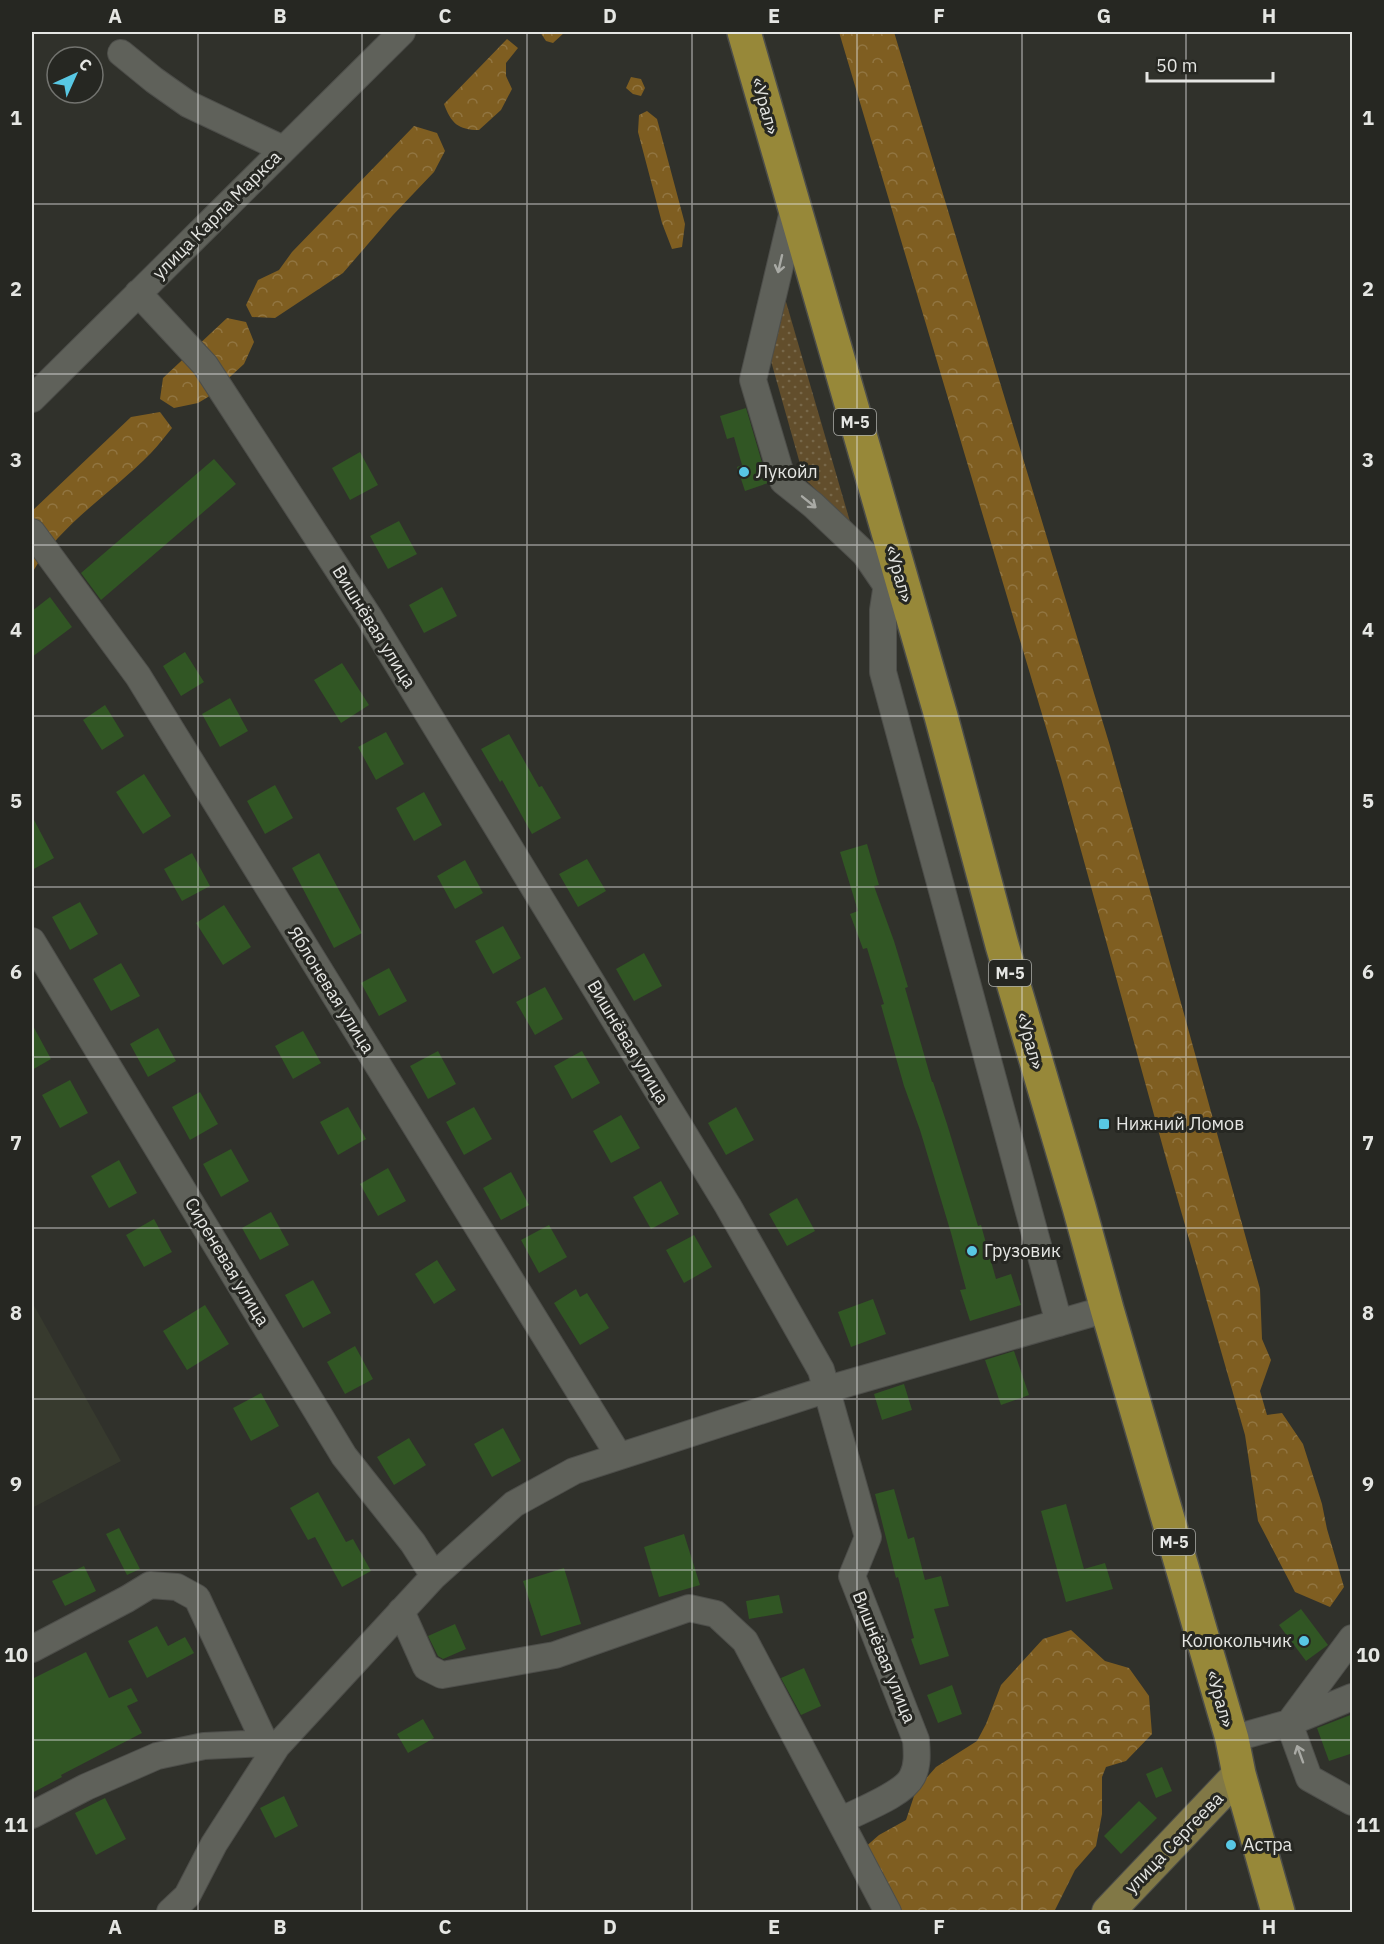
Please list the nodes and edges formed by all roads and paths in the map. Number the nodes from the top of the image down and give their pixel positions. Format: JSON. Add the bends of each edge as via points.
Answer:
{"nodes":[{"id":1,"x":402,"y":32,"type":"edge"},
{"id":2,"x":744,"y":32,"type":"edge"},
{"id":3,"x":121,"y":53,"type":"dead end"},
{"id":4,"x":284,"y":149,"type":"junction"},
{"id":5,"x":794,"y":207,"type":"junction"},
{"id":6,"x":138,"y":293,"type":"junction"},
{"id":7,"x":32,"y":399,"type":"edge"},
{"id":8,"x":32,"y":532,"type":"edge"},
{"id":9,"x":887,"y":584,"type":"junction"},
{"id":10,"x":917,"y":636,"type":"junction"},
{"id":11,"x":32,"y":941,"type":"edge"},
{"id":12,"x":1107,"y":1309,"type":"junction"},
{"id":13,"x":1059,"y":1323,"type":"junction"},
{"id":14,"x":828,"y":1389,"type":"junction"},
{"id":15,"x":619,"y":1456,"type":"junction"},
{"id":16,"x":434,"y":1576,"type":"junction"},
{"id":17,"x":400,"y":1611,"type":"junction"},
{"id":18,"x":1353,"y":1638,"type":"edge"},
{"id":19,"x":32,"y":1649,"type":"edge"},
{"id":20,"x":1353,"y":1696,"type":"edge"},
{"id":21,"x":1289,"y":1723,"type":"junction"},
{"id":22,"x":1232,"y":1739,"type":"junction"},
{"id":23,"x":271,"y":1744,"type":"junction"},
{"id":24,"x":1239,"y":1774,"type":"junction"},
{"id":25,"x":1353,"y":1802,"type":"edge"},
{"id":26,"x":32,"y":1815,"type":"edge"},
{"id":27,"x":840,"y":1821,"type":"junction"},
{"id":28,"x":170,"y":1912,"type":"edge"},
{"id":29,"x":888,"y":1912,"type":"edge"},
{"id":30,"x":1108,"y":1912,"type":"edge"},
{"id":31,"x":1278,"y":1912,"type":"edge"}],
"edges":[{"from":1,"to":4,"type":"street","name":"улица Карла Маркса"},
{"from":2,"to":5,"type":"highway","name":"«Урал»","number":"М-5"},
{"from":3,"to":4,"type":"street","via":[[188,104]]},
{"from":4,"to":6,"type":"street","name":"улица Карла Маркса"},
{"from":5,"to":9,"type":"street","one_way":true,"via":[[753,380],[783,481],[865,554]]},
{"from":5,"to":10,"type":"highway","name":"«Урал»","number":"М-5"},
{"from":6,"to":7,"type":"street","name":"улица Карла Маркса"},
{"from":6,"to":14,"type":"street","name":"Вишнёвая улица","via":[[205,365],[369,617],[728,1206]]},
{"from":8,"to":15,"type":"street","name":"Яблоневая улица","via":[[138,675]]},
{"from":9,"to":10,"type":"street"},
{"from":9,"to":13,"type":"street","via":[[883,672]]},
{"from":10,"to":12,"type":"highway","name":"«Урал»","number":"М-5"},
{"from":11,"to":16,"type":"street","name":"Сиреневая улица","via":[[344,1456],[413,1542]]},
{"from":12,"to":13,"type":"street"},
{"from":12,"to":22,"type":"highway","name":"«Урал»","number":"М-5"},
{"from":13,"to":14,"type":"street"},
{"from":14,"to":15,"type":"street"},
{"from":14,"to":27,"type":"street","name":"Вишнёвая улица","via":[[868,1537],[852,1576],[916,1740],[918,1760],[912,1779],[898,1791]]},
{"from":15,"to":16,"type":"street","via":[[574,1471],[514,1504]]},
{"from":16,"to":17,"type":"street"},
{"from":17,"to":23,"type":"street"},
{"from":17,"to":27,"type":"street","via":[[426,1667],[442,1675],[555,1654],[689,1608],[716,1614],[745,1641]]},
{"from":18,"to":21,"type":"street"},
{"from":19,"to":23,"type":"street","via":[[150,1585],[177,1587],[197,1598]]},
{"from":20,"to":21,"type":"street"},
{"from":21,"to":22,"type":"street"},
{"from":25,"to":21,"type":"street","one_way":true,"via":[[1309,1778]]},
{"from":22,"to":24,"type":"highway","name":"«Урал»","number":"М-5"},
{"from":23,"to":26,"type":"street","via":[[204,1746],[157,1756]]},
{"from":23,"to":28,"type":"street","via":[[187,1896]]},
{"from":24,"to":30,"type":"main road","name":"улица Сергеева"},
{"from":24,"to":31,"type":"highway","name":"«Урал»","number":"М-5"},
{"from":27,"to":29,"type":"street"}]}
